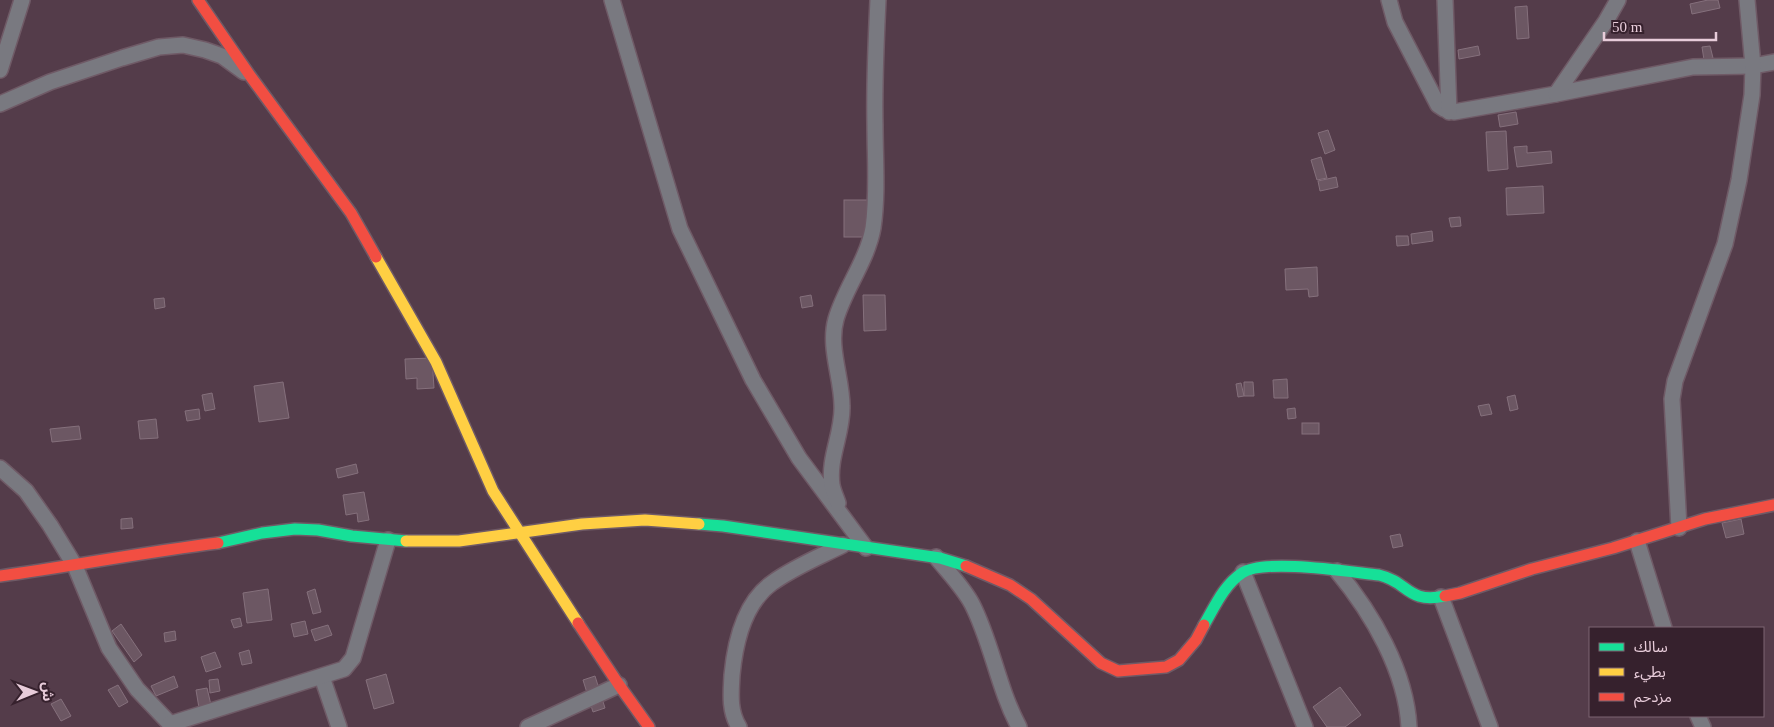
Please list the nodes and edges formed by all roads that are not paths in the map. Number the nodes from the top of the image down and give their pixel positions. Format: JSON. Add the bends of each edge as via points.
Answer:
{"nodes":[{"id":1,"x":22,"y":0,"type":"edge"},
{"id":2,"x":198,"y":0,"type":"edge"},
{"id":3,"x":612,"y":0,"type":"edge"},
{"id":4,"x":878,"y":0,"type":"edge"},
{"id":5,"x":1389,"y":0,"type":"edge"},
{"id":6,"x":1445,"y":0,"type":"edge"},
{"id":7,"x":1618,"y":0,"type":"edge"},
{"id":8,"x":1747,"y":0,"type":"edge"},
{"id":9,"x":1774,"y":62,"type":"edge"},
{"id":10,"x":1753,"y":66,"type":"junction"},
{"id":11,"x":0,"y":70,"type":"edge"},
{"id":12,"x":251,"y":77,"type":"junction"},
{"id":13,"x":1556,"y":94,"type":"junction"},
{"id":14,"x":0,"y":104,"type":"edge"},
{"id":15,"x":1449,"y":112,"type":"junction"},
{"id":16,"x":0,"y":468,"type":"edge"},
{"id":17,"x":1774,"y":505,"type":"edge"},
{"id":18,"x":1756,"y":509,"type":"junction"},
{"id":19,"x":1774,"y":512,"type":"edge"},
{"id":20,"x":842,"y":515,"type":"junction"},
{"id":21,"x":1679,"y":528,"type":"junction"},
{"id":22,"x":519,"y":534,"type":"junction"},
{"id":23,"x":388,"y":540,"type":"junction"},
{"id":24,"x":1637,"y":541,"type":"junction"},
{"id":25,"x":843,"y":545,"type":"junction"},
{"id":26,"x":866,"y":548,"type":"junction"},
{"id":27,"x":936,"y":557,"type":"junction"},
{"id":28,"x":75,"y":566,"type":"junction"},
{"id":29,"x":1337,"y":571,"type":"junction"},
{"id":30,"x":1243,"y":572,"type":"junction"},
{"id":31,"x":0,"y":576,"type":"edge"},
{"id":32,"x":1441,"y":597,"type":"junction"},
{"id":33,"x":1664,"y":627,"type":"edge"},
{"id":34,"x":322,"y":677,"type":"junction"},
{"id":35,"x":619,"y":685,"type":"junction"},
{"id":36,"x":730,"y":720,"type":"edge"},
{"id":37,"x":172,"y":726,"type":"edge"},
{"id":38,"x":339,"y":727,"type":"edge"},
{"id":39,"x":528,"y":727,"type":"edge"},
{"id":40,"x":649,"y":727,"type":"edge"},
{"id":41,"x":739,"y":727,"type":"edge"},
{"id":42,"x":1019,"y":727,"type":"edge"},
{"id":43,"x":1305,"y":727,"type":"edge"},
{"id":44,"x":1409,"y":727,"type":"edge"},
{"id":45,"x":1490,"y":727,"type":"edge"}],
"edges":[{"from":1,"to":11,"type":"street"},
{"from":2,"to":12,"type":"street"},
{"from":3,"to":20,"type":"street","via":[[680,229],[753,380],[800,458]]},
{"from":4,"to":20,"type":"street","via":[[872,228],[867,250],[835,321],[842,406],[833,454],[832,486]]},
{"from":5,"to":15,"type":"street","via":[[1395,22],[1438,105]]},
{"from":6,"to":15,"type":"street"},
{"from":7,"to":13,"type":"street"},
{"from":8,"to":10,"type":"street"},
{"from":9,"to":10,"type":"street"},
{"from":10,"to":13,"type":"street","via":[[1693,67]]},
{"from":10,"to":21,"type":"street","via":[[1752,95],[1739,180],[1725,244],[1675,381],[1672,400]]},
{"from":12,"to":14,"type":"street","via":[[222,56],[183,45],[122,58],[50,82]]},
{"from":12,"to":22,"type":"street","via":[[351,213],[436,362],[493,491]]},
{"from":13,"to":15,"type":"street"},
{"from":16,"to":28,"type":"street","via":[[26,491]]},
{"from":17,"to":18,"type":"street"},
{"from":18,"to":19,"type":"street"},
{"from":18,"to":21,"type":"street","via":[[1717,516]]},
{"from":20,"to":26,"type":"street"},
{"from":21,"to":24,"type":"street"},
{"from":22,"to":23,"type":"street","via":[[459,541]]},
{"from":22,"to":25,"type":"street","via":[[582,524],[645,520],[723,526]]},
{"from":22,"to":35,"type":"street"},
{"from":23,"to":28,"type":"street","via":[[295,529]]},
{"from":23,"to":34,"type":"street","via":[[353,658],[344,669]]},
{"from":24,"to":32,"type":"street"},
{"from":24,"to":33,"type":"street"},
{"from":25,"to":26,"type":"street"},
{"from":25,"to":36,"type":"street","via":[[771,583],[758,596],[743,622],[734,656]]},
{"from":26,"to":27,"type":"street"},
{"from":27,"to":30,"type":"street","via":[[1010,585],[1031,599],[1101,663],[1118,671],[1166,667],[1179,660],[1196,640],[1221,594]]},
{"from":27,"to":42,"type":"street","via":[[972,604],[1003,693]]},
{"from":28,"to":31,"type":"street"},
{"from":28,"to":37,"type":"street","via":[[108,648],[137,689]]},
{"from":29,"to":30,"type":"street","via":[[1275,565]]},
{"from":29,"to":32,"type":"street","via":[[1379,575],[1416,596],[1427,599]]},
{"from":29,"to":44,"type":"street","via":[[1364,607],[1394,665],[1405,696]]},
{"from":30,"to":43,"type":"street"},
{"from":32,"to":45,"type":"street"},
{"from":34,"to":37,"type":"street"},
{"from":34,"to":38,"type":"street"},
{"from":35,"to":39,"type":"street"},
{"from":35,"to":40,"type":"street"},
{"from":36,"to":41,"type":"street"}]}
